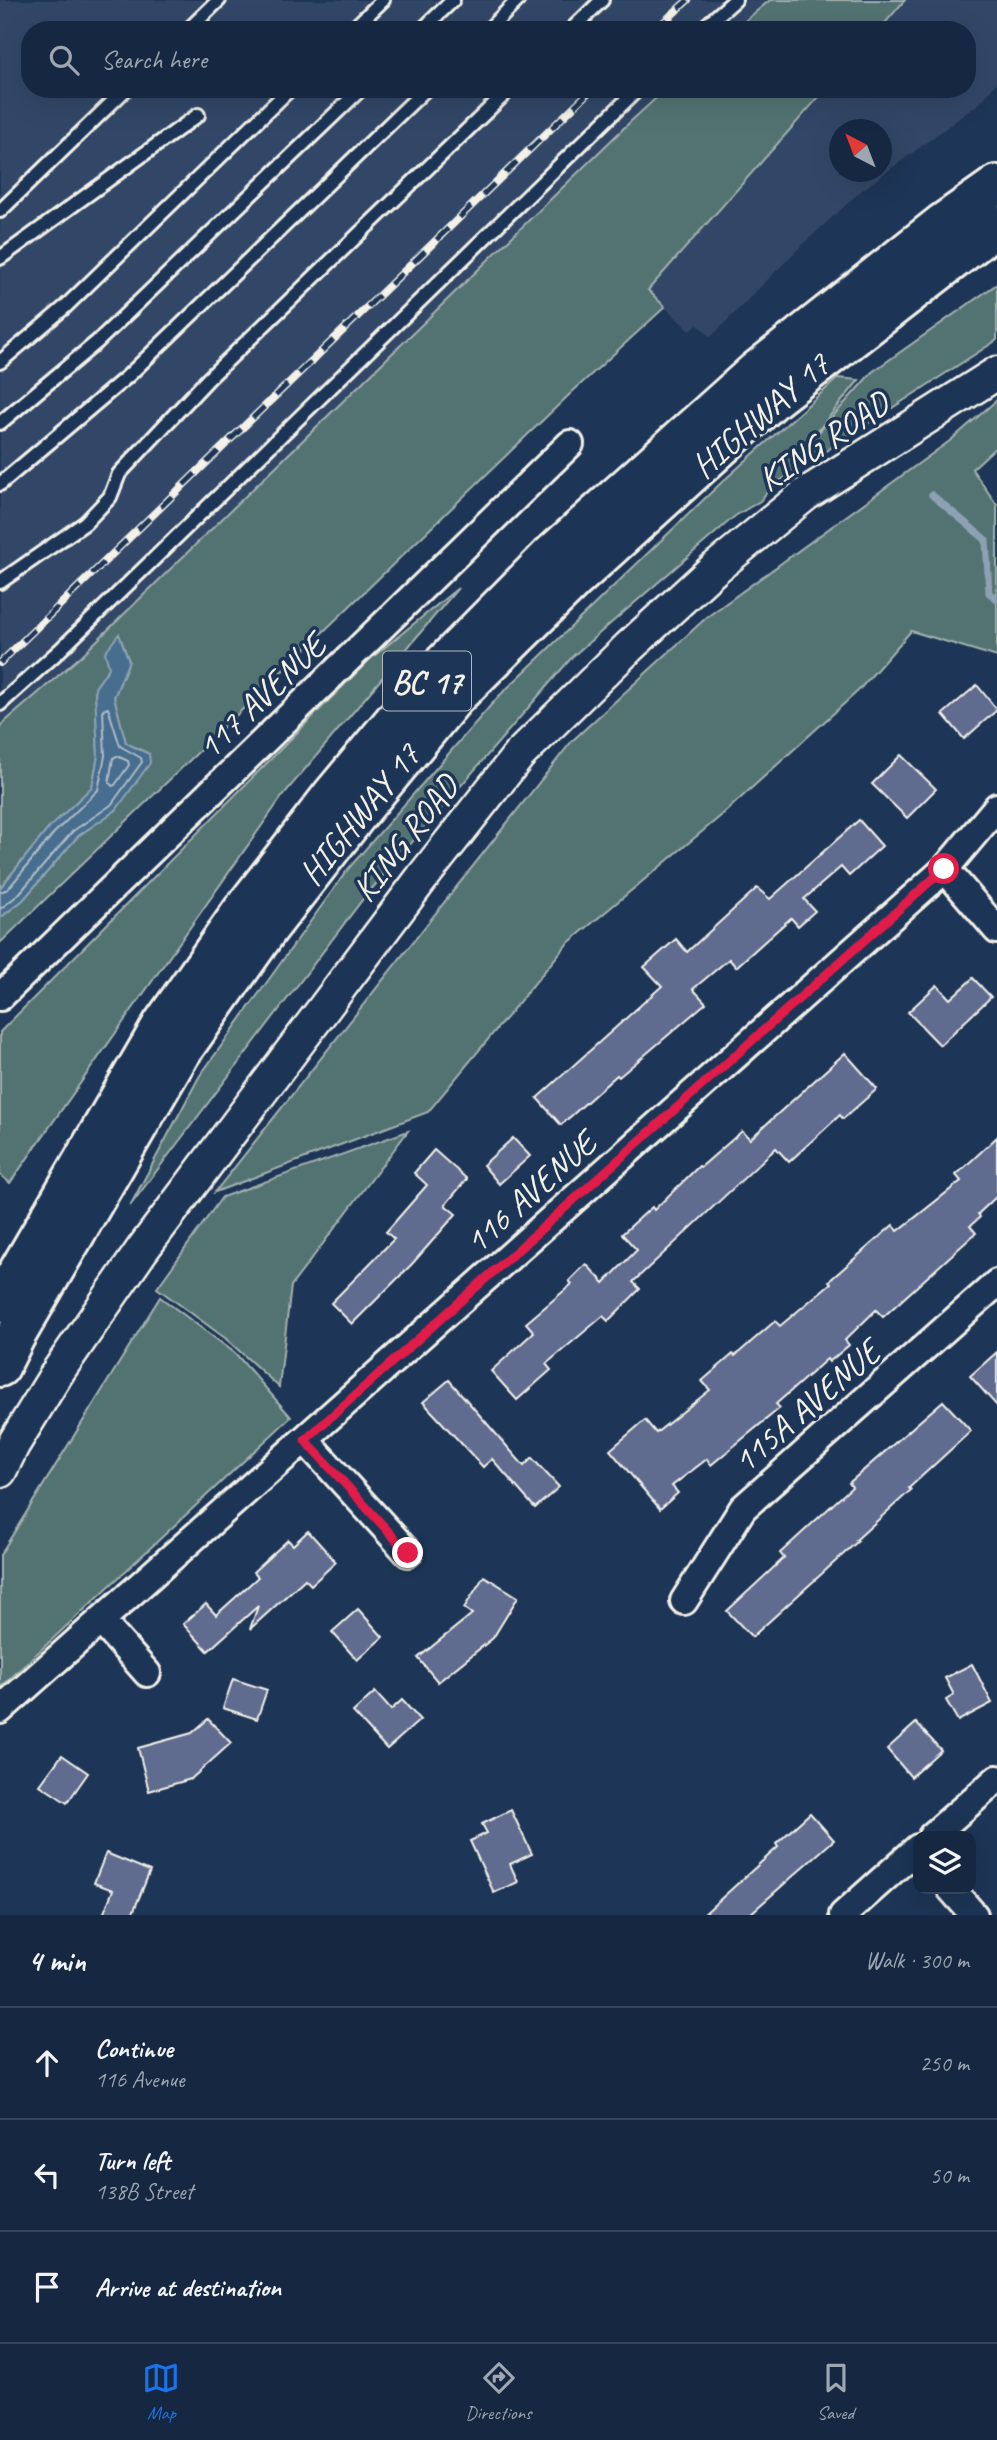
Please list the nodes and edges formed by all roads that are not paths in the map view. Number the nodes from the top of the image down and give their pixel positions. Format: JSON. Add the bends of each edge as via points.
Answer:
{"nodes":[{"id":1,"x":219,"y":0,"type":"edge"},
{"id":2,"x":383,"y":0,"type":"edge"},
{"id":3,"x":453,"y":0,"type":"edge"},
{"id":4,"x":518,"y":0,"type":"edge"},
{"id":5,"x":602,"y":0,"type":"edge"},
{"id":6,"x":735,"y":0,"type":"edge"},
{"id":7,"x":197,"y":21,"type":"edge"},
{"id":8,"x":361,"y":21,"type":"edge"},
{"id":9,"x":431,"y":21,"type":"edge"},
{"id":10,"x":497,"y":21,"type":"edge"},
{"id":11,"x":580,"y":21,"type":"edge"},
{"id":12,"x":711,"y":21,"type":"edge"},
{"id":13,"x":117,"y":98,"type":"edge"},
{"id":14,"x":281,"y":98,"type":"edge"},
{"id":15,"x":351,"y":98,"type":"edge"},
{"id":16,"x":417,"y":98,"type":"edge"},
{"id":17,"x":501,"y":98,"type":"edge"},
{"id":18,"x":629,"y":98,"type":"edge"},
{"id":19,"x":198,"y":115,"type":"dead end"},
{"id":20,"x":997,"y":185,"type":"edge"},
{"id":21,"x":0,"y":211,"type":"edge"},
{"id":22,"x":997,"y":226,"type":"edge"},
{"id":23,"x":0,"y":258,"type":"edge"},
{"id":24,"x":0,"y":362,"type":"edge"},
{"id":25,"x":997,"y":373,"type":"edge"},
{"id":26,"x":0,"y":424,"type":"edge"},
{"id":27,"x":570,"y":444,"type":"dead end"},
{"id":28,"x":0,"y":484,"type":"edge"},
{"id":29,"x":0,"y":582,"type":"edge"},
{"id":30,"x":0,"y":704,"type":"edge"},
{"id":31,"x":997,"y":807,"type":"edge"},
{"id":32,"x":944,"y":869,"type":"junction"},
{"id":33,"x":997,"y":930,"type":"edge"},
{"id":34,"x":0,"y":997,"type":"edge"},
{"id":35,"x":997,"y":1283,"type":"edge"},
{"id":36,"x":0,"y":1303,"type":"edge"},
{"id":37,"x":0,"y":1367,"type":"edge"},
{"id":38,"x":305,"y":1440,"type":"junction"},
{"id":39,"x":0,"y":1471,"type":"edge"},
{"id":40,"x":408,"y":1553,"type":"dead end"},
{"id":41,"x":684,"y":1601,"type":"dead end"},
{"id":42,"x":101,"y":1621,"type":"junction"},
{"id":43,"x":147,"y":1673,"type":"dead end"},
{"id":44,"x":0,"y":1710,"type":"edge"},
{"id":45,"x":997,"y":1779,"type":"edge"},
{"id":46,"x":938,"y":1831,"type":"edge"},
{"id":47,"x":913,"y":1853,"type":"edge"},
{"id":48,"x":955,"y":1894,"type":"edge"},
{"id":49,"x":843,"y":1915,"type":"edge"},
{"id":50,"x":974,"y":1915,"type":"edge"}],
"edges":[{"from":1,"to":7,"type":"lane"},
{"from":2,"to":8,"type":"lane"},
{"from":3,"to":9,"type":"lane"},
{"from":4,"to":10,"type":"lane"},
{"from":5,"to":11,"type":"lane"},
{"from":6,"to":12,"type":"lane"},
{"from":13,"to":21,"type":"lane"},
{"from":14,"to":24,"type":"lane","via":[[65,307]]},
{"from":15,"to":26,"type":"lane","via":[[97,342]]},
{"from":16,"to":28,"type":"lane","via":[[128,376]]},
{"from":17,"to":29,"type":"lane","via":[[209,377],[119,474],[110,497],[85,523]]},
{"from":18,"to":30,"type":"lane"},
{"from":19,"to":23,"type":"lane"},
{"from":20,"to":36,"type":"highway","name":"HIGHWAY 17","number":"BC 17","via":[[755,372],[550,556],[433,674],[332,794],[162,1025]]},
{"from":22,"to":37,"type":"highway","name":"HIGHWAY 17","number":"BC 17","via":[[775,398],[573,580],[454,698],[276,919],[181,1052]]},
{"from":25,"to":39,"type":"street","name":"KING ROAD","via":[[806,494],[695,586],[519,755],[142,1250],[59,1370]]},
{"from":27,"to":34,"type":"street","name":"117 AVENUE"},
{"from":31,"to":32,"type":"street","name":"116 AVENUE"},
{"from":32,"to":33,"type":"street"},
{"from":32,"to":38,"type":"street","name":"116 AVENUE"},
{"from":35,"to":41,"type":"street","name":"115A AVENUE","via":[[743,1507]]},
{"from":38,"to":40,"type":"street"},
{"from":38,"to":42,"type":"street","name":"116 AVENUE"},
{"from":42,"to":43,"type":"street"},
{"from":42,"to":44,"type":"street","name":"116 AVENUE"},
{"from":45,"to":46,"type":"street"},
{"from":47,"to":49,"type":"street"},
{"from":48,"to":50,"type":"street"}]}
